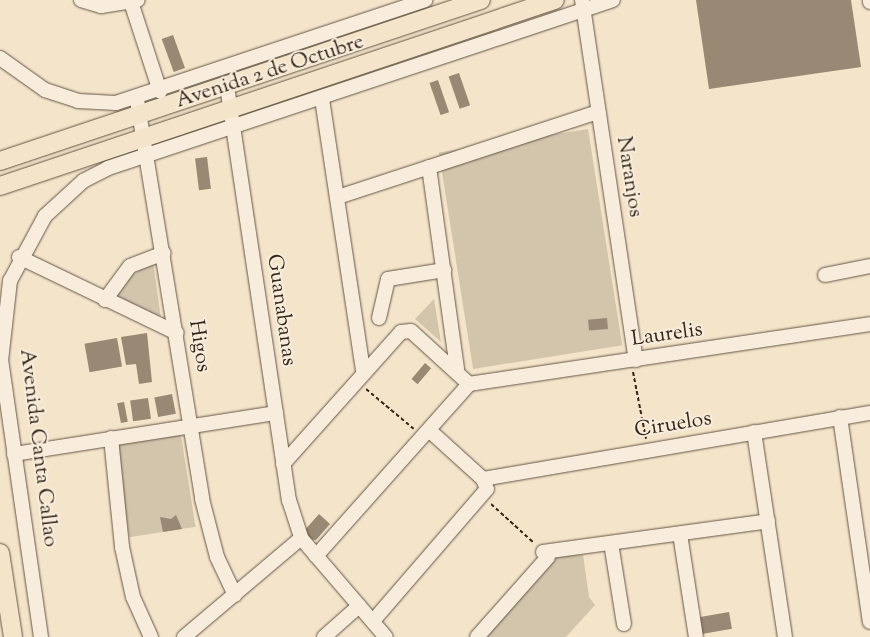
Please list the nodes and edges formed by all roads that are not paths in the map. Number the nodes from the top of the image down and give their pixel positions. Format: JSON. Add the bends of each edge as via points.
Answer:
{"nodes":[{"id":1,"x":81,"y":0,"type":"edge"},
{"id":2,"x":426,"y":0,"type":"edge"},
{"id":3,"x":481,"y":0,"type":"edge"},
{"id":4,"x":555,"y":0,"type":"edge"},
{"id":5,"x":614,"y":0,"type":"edge"},
{"id":6,"x":134,"y":1,"type":"edge"},
{"id":7,"x":583,"y":5,"type":"edge"},
{"id":8,"x":0,"y":58,"type":"edge"},
{"id":9,"x":227,"y":86,"type":"junction"},
{"id":10,"x":160,"y":91,"type":"junction"},
{"id":11,"x":322,"y":99,"type":"junction"},
{"id":12,"x":139,"y":107,"type":"junction"},
{"id":13,"x":230,"y":110,"type":"junction"},
{"id":14,"x":598,"y":112,"type":"junction"},
{"id":15,"x":234,"y":129,"type":"junction"},
{"id":16,"x":146,"y":137,"type":"junction"},
{"id":17,"x":149,"y":155,"type":"junction"},
{"id":18,"x":0,"y":161,"type":"edge"},
{"id":19,"x":429,"y":167,"type":"junction"},
{"id":20,"x":0,"y":186,"type":"edge"},
{"id":21,"x":338,"y":197,"type":"junction"},
{"id":22,"x":164,"y":253,"type":"junction"},
{"id":23,"x":20,"y":257,"type":"junction"},
{"id":24,"x":870,"y":266,"type":"edge"},
{"id":25,"x":444,"y":270,"type":"junction"},
{"id":26,"x":825,"y":275,"type":"dead end"},
{"id":27,"x":106,"y":300,"type":"junction"},
{"id":28,"x":380,"y":318,"type":"dead end"},
{"id":29,"x":870,"y":324,"type":"edge"},
{"id":30,"x":177,"y":333,"type":"junction"},
{"id":31,"x":634,"y":360,"type":"junction"},
{"id":32,"x":457,"y":369,"type":"junction"},
{"id":33,"x":359,"y":376,"type":"junction"},
{"id":34,"x":469,"y":384,"type":"junction"},
{"id":35,"x":276,"y":413,"type":"junction"},
{"id":36,"x":870,"y":413,"type":"edge"},
{"id":37,"x":840,"y":417,"type":"junction"},
{"id":38,"x":191,"y":427,"type":"junction"},
{"id":39,"x":754,"y":432,"type":"junction"},
{"id":40,"x":426,"y":433,"type":"junction"},
{"id":41,"x":111,"y":438,"type":"junction"},
{"id":42,"x":14,"y":454,"type":"junction"},
{"id":43,"x":283,"y":464,"type":"junction"},
{"id":44,"x":483,"y":479,"type":"junction"},
{"id":45,"x":768,"y":521,"type":"junction"},
{"id":46,"x":680,"y":534,"type":"junction"},
{"id":47,"x":301,"y":538,"type":"junction"},
{"id":48,"x":611,"y":543,"type":"junction"},
{"id":49,"x":0,"y":553,"type":"edge"},
{"id":50,"x":316,"y":556,"type":"junction"},
{"id":51,"x":235,"y":595,"type":"junction"},
{"id":52,"x":359,"y":606,"type":"junction"},
{"id":53,"x":373,"y":620,"type":"junction"},
{"id":54,"x":870,"y":622,"type":"edge"},
{"id":55,"x":624,"y":624,"type":"dead end"},
{"id":56,"x":13,"y":637,"type":"edge"},
{"id":57,"x":41,"y":637,"type":"edge"},
{"id":58,"x":151,"y":637,"type":"edge"},
{"id":59,"x":184,"y":637,"type":"edge"},
{"id":60,"x":324,"y":637,"type":"edge"},
{"id":61,"x":386,"y":637,"type":"edge"},
{"id":62,"x":477,"y":637,"type":"edge"},
{"id":63,"x":696,"y":637,"type":"edge"},
{"id":64,"x":785,"y":637,"type":"edge"}],
"edges":[{"from":1,"to":6,"type":"street","via":[[101,6]]},
{"from":2,"to":10,"type":"street","name":"Avenida 2 de Octubre"},
{"from":3,"to":9,"type":"main road","name":"Avenida 2 de Octubre"},
{"from":4,"to":13,"type":"main road","name":"Avenida 2 de Octubre"},
{"from":5,"to":7,"type":"street","name":"Avenida 2 de Octubre"},
{"from":6,"to":10,"type":"street"},
{"from":7,"to":11,"type":"street","name":"Avenida 2 de Octubre"},
{"from":7,"to":14,"type":"street","name":"Naranjos"},
{"from":8,"to":12,"type":"street","via":[[45,90],[78,101]]},
{"from":9,"to":12,"type":"main road","name":"Avenida 2 de Octubre"},
{"from":9,"to":13,"type":"street","name":"Guanabanas"},
{"from":10,"to":12,"type":"street"},
{"from":11,"to":15,"type":"street","name":"Avenida 2 de Octubre"},
{"from":11,"to":21,"type":"street"},
{"from":12,"to":16,"type":"street","name":"Higos"},
{"from":12,"to":18,"type":"main road","name":"Avenida 2 de Octubre"},
{"from":13,"to":15,"type":"street","name":"Guanabanas"},
{"from":13,"to":16,"type":"main road","name":"Avenida 2 de Octubre"},
{"from":14,"to":19,"type":"street"},
{"from":14,"to":31,"type":"street","name":"Naranjos"},
{"from":15,"to":17,"type":"street","name":"Avenida 2 de Octubre"},
{"from":15,"to":35,"type":"street","name":"Guanabanas"},
{"from":16,"to":17,"type":"street","name":"Higos"},
{"from":16,"to":20,"type":"main road","name":"Avenida 2 de Octubre"},
{"from":17,"to":22,"type":"street","name":"Higos"},
{"from":17,"to":23,"type":"street","name":"Avenida Canta Callao","via":[[108,168],[64,196]]},
{"from":19,"to":21,"type":"street"},
{"from":19,"to":25,"type":"street"},
{"from":21,"to":33,"type":"street"},
{"from":22,"to":27,"type":"street","via":[[130,266]]},
{"from":22,"to":30,"type":"street","name":"Higos"},
{"from":23,"to":27,"type":"street"},
{"from":23,"to":42,"type":"street","name":"Avenida Canta Callao","via":[[4,306],[2,335]]},
{"from":24,"to":26,"type":"street"},
{"from":25,"to":28,"type":"street","via":[[388,279]]},
{"from":25,"to":32,"type":"street"},
{"from":27,"to":30,"type":"street"},
{"from":29,"to":31,"type":"street","name":"Laurelis"},
{"from":30,"to":38,"type":"street","name":"Higos"},
{"from":31,"to":34,"type":"street","name":"Laurelis"},
{"from":32,"to":33,"type":"street","via":[[405,330]]},
{"from":32,"to":34,"type":"street"},
{"from":33,"to":43,"type":"street"},
{"from":34,"to":40,"type":"street"},
{"from":35,"to":38,"type":"street"},
{"from":35,"to":43,"type":"street","name":"Guanabanas"},
{"from":36,"to":37,"type":"street","name":"Ciruelos"},
{"from":37,"to":39,"type":"street","name":"Ciruelos"},
{"from":37,"to":54,"type":"street"},
{"from":38,"to":41,"type":"street"},
{"from":38,"to":51,"type":"street","name":"Higos","via":[[207,525]]},
{"from":39,"to":44,"type":"street","name":"Ciruelos"},
{"from":39,"to":45,"type":"street"},
{"from":40,"to":44,"type":"street"},
{"from":40,"to":50,"type":"street"},
{"from":41,"to":42,"type":"street"},
{"from":41,"to":58,"type":"street","via":[[122,547],[133,597]]},
{"from":42,"to":57,"type":"street","name":"Avenida Canta Callao"},
{"from":43,"to":47,"type":"street","name":"Guanabanas"},
{"from":44,"to":53,"type":"street","via":[[484,497]]},
{"from":45,"to":46,"type":"street"},
{"from":45,"to":64,"type":"street"},
{"from":46,"to":48,"type":"street"},
{"from":46,"to":63,"type":"street"},
{"from":47,"to":50,"type":"street"},
{"from":47,"to":51,"type":"street"},
{"from":48,"to":55,"type":"street"},
{"from":48,"to":62,"type":"street","via":[[546,555]]},
{"from":49,"to":56,"type":"main road"},
{"from":50,"to":52,"type":"street"},
{"from":51,"to":59,"type":"street"},
{"from":52,"to":53,"type":"street"},
{"from":52,"to":60,"type":"street"},
{"from":53,"to":61,"type":"street"}]}
